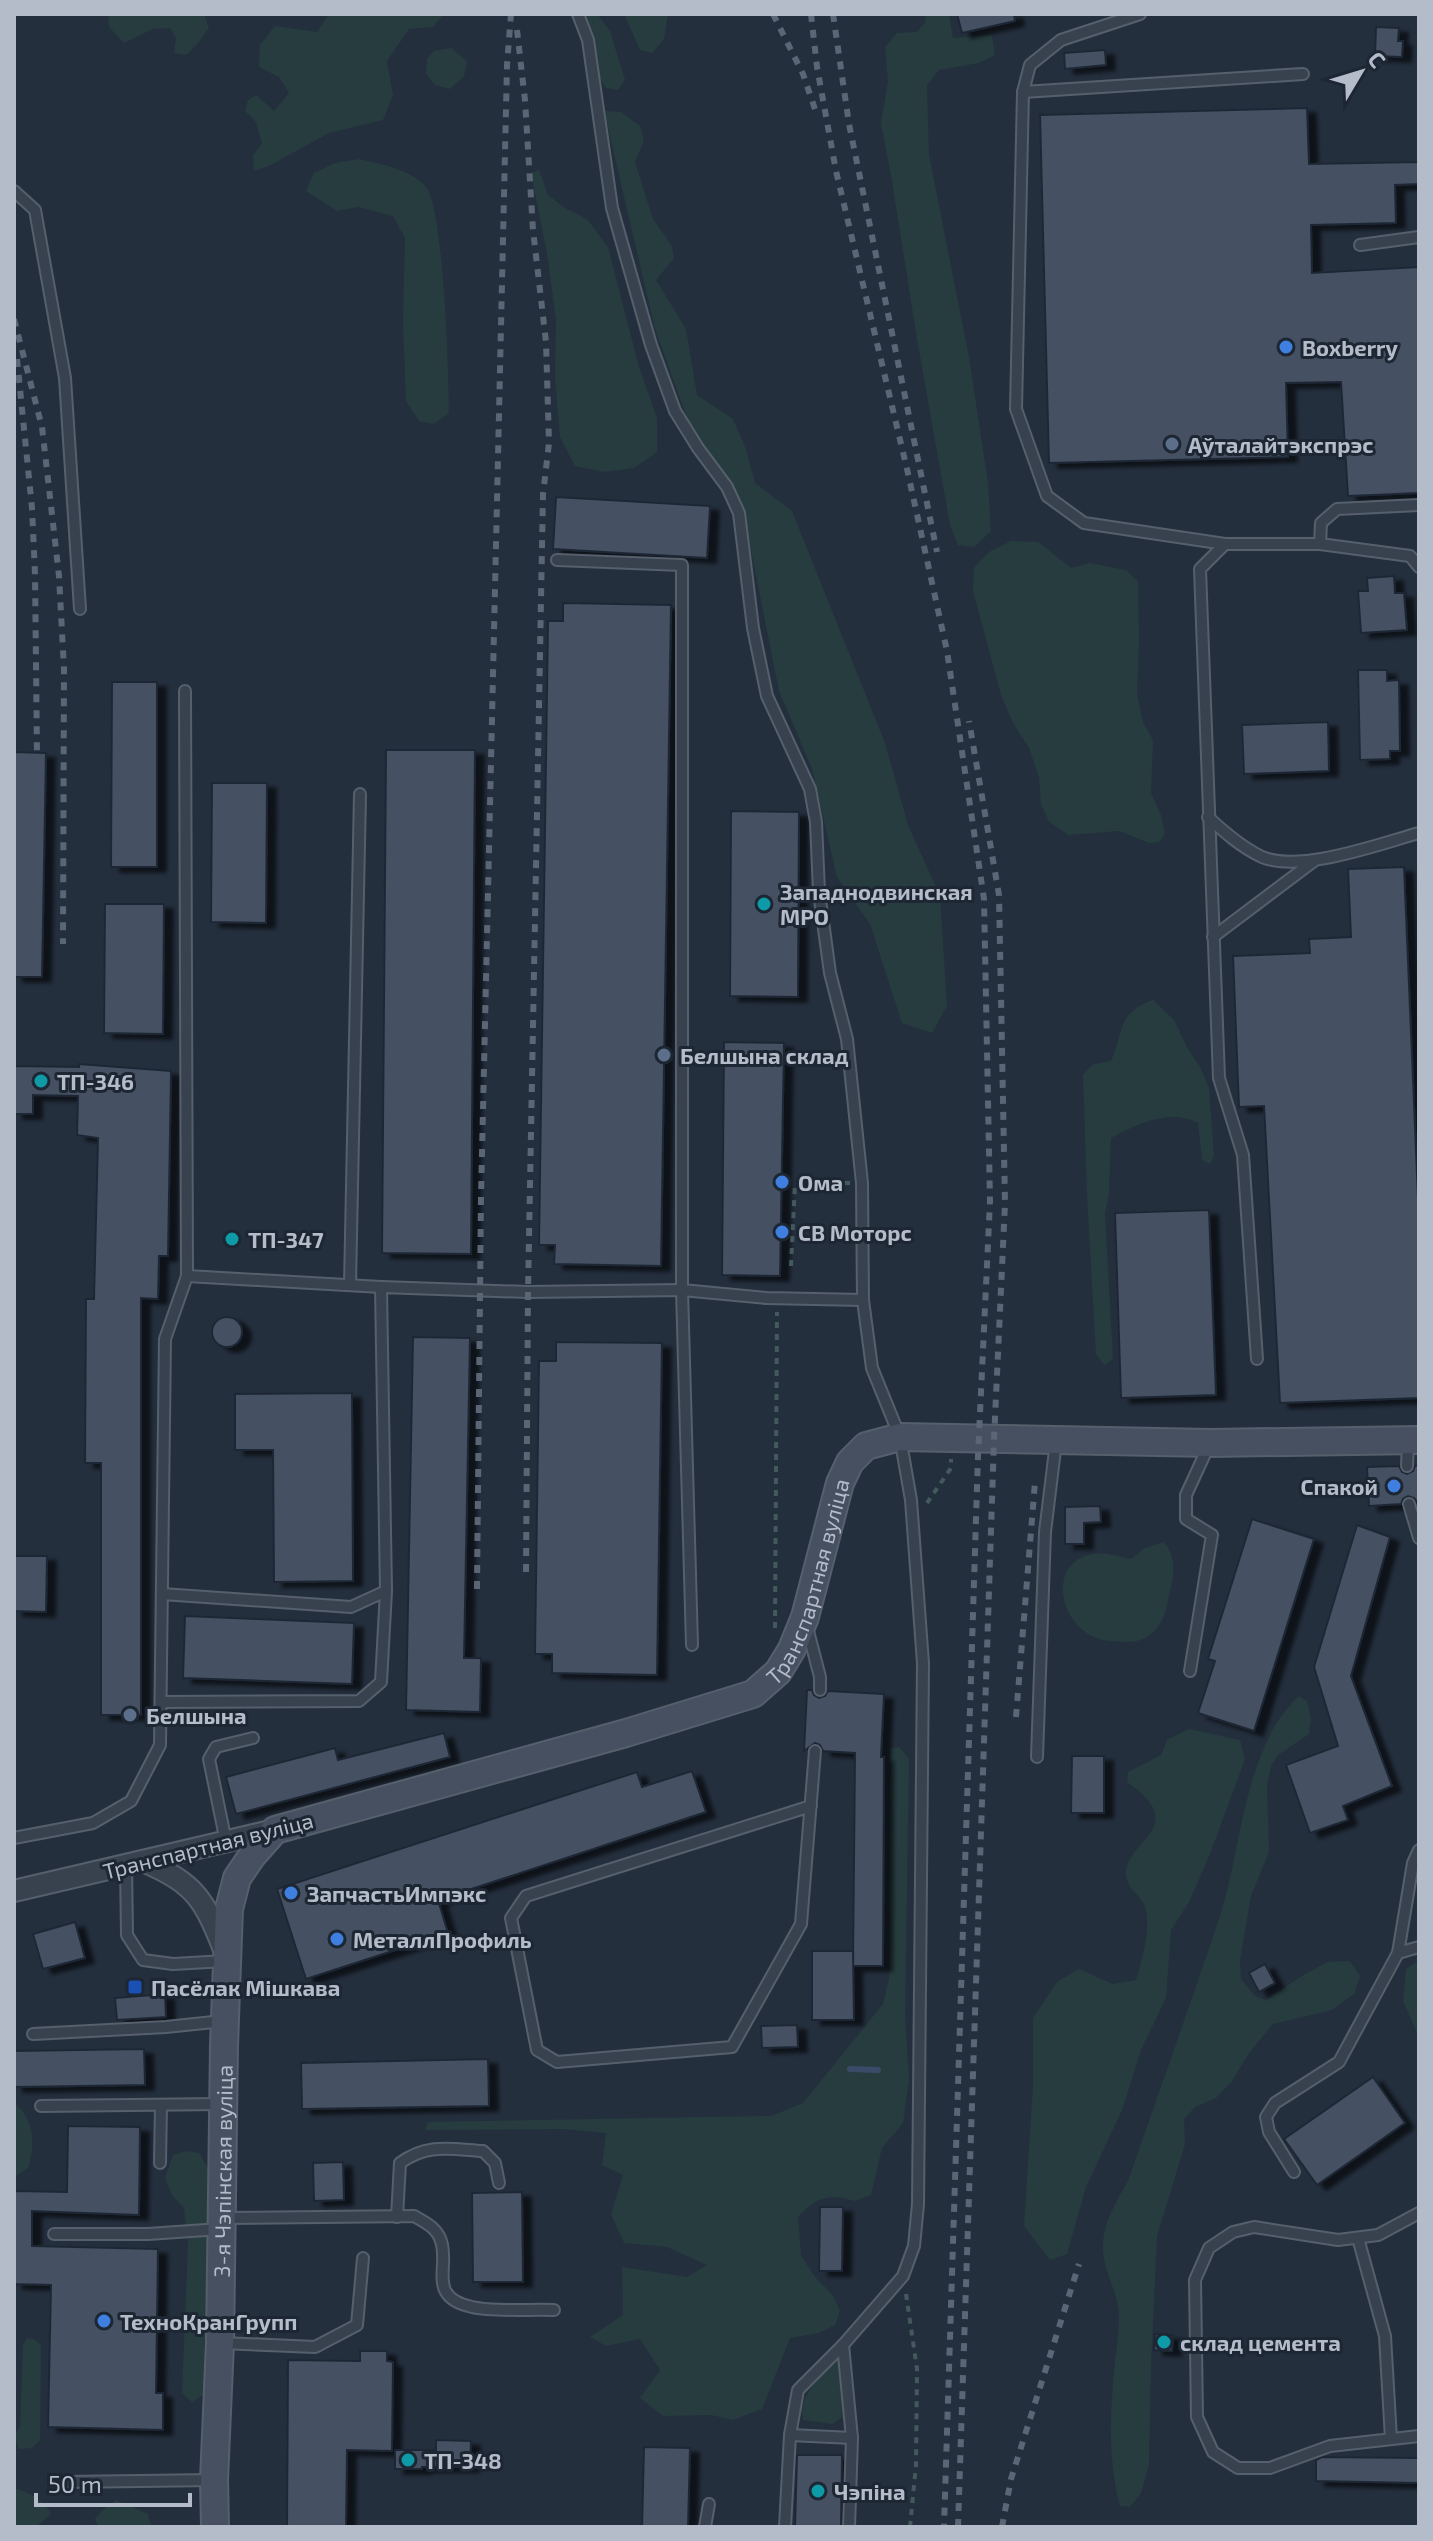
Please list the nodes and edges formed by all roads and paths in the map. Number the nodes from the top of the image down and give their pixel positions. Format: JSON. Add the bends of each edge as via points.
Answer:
{"nodes":[{"id":1,"x":578,"y":14,"type":"edge"},
{"id":2,"x":1140,"y":14,"type":"edge"},
{"id":3,"x":1303,"y":74,"type":"dead end"},
{"id":4,"x":1023,"y":92,"type":"junction"},
{"id":5,"x":14,"y":191,"type":"edge"},
{"id":6,"x":1419,"y":237,"type":"edge"},
{"id":7,"x":1360,"y":245,"type":"dead end"},
{"id":8,"x":1419,"y":505,"type":"edge"},
{"id":9,"x":1225,"y":544,"type":"junction"},
{"id":10,"x":1320,"y":544,"type":"junction"},
{"id":11,"x":557,"y":560,"type":"dead end"},
{"id":12,"x":1419,"y":567,"type":"edge"},
{"id":13,"x":80,"y":609,"type":"dead end"},
{"id":14,"x":185,"y":691,"type":"dead end"},
{"id":15,"x":360,"y":794,"type":"dead end"},
{"id":16,"x":1208,"y":817,"type":"junction"},
{"id":17,"x":1419,"y":833,"type":"edge"},
{"id":18,"x":1316,"y":860,"type":"junction"},
{"id":19,"x":1213,"y":937,"type":"junction"},
{"id":20,"x":862,"y":1183,"type":"junction"},
{"id":21,"x":791,"y":1266,"type":"dead end"},
{"id":22,"x":187,"y":1276,"type":"junction"},
{"id":23,"x":350,"y":1285,"type":"junction"},
{"id":24,"x":381,"y":1287,"type":"junction"},
{"id":25,"x":682,"y":1290,"type":"junction"},
{"id":26,"x":777,"y":1299,"type":"junction"},
{"id":27,"x":863,"y":1300,"type":"junction"},
{"id":28,"x":1257,"y":1359,"type":"dead end"},
{"id":29,"x":900,"y":1437,"type":"junction"},
{"id":30,"x":1056,"y":1440,"type":"junction"},
{"id":31,"x":1210,"y":1443,"type":"junction"},
{"id":32,"x":1411,"y":1449,"type":"edge"},
{"id":33,"x":952,"y":1457,"type":"dead end"},
{"id":34,"x":1409,"y":1504,"type":"dead end"},
{"id":35,"x":912,"y":1525,"type":"junction"},
{"id":36,"x":1418,"y":1532,"type":"edge"},
{"id":37,"x":386,"y":1591,"type":"junction"},
{"id":38,"x":162,"y":1594,"type":"junction"},
{"id":39,"x":805,"y":1617,"type":"junction"},
{"id":40,"x":775,"y":1641,"type":"dead end"},
{"id":41,"x":692,"y":1645,"type":"dead end"},
{"id":42,"x":1190,"y":1671,"type":"dead end"},
{"id":43,"x":820,"y":1690,"type":"dead end"},
{"id":44,"x":161,"y":1702,"type":"junction"},
{"id":45,"x":253,"y":1738,"type":"dead end"},
{"id":46,"x":815,"y":1751,"type":"dead end"},
{"id":47,"x":1037,"y":1757,"type":"dead end"},
{"id":48,"x":811,"y":1806,"type":"junction"},
{"id":49,"x":275,"y":1830,"type":"junction"},
{"id":50,"x":14,"y":1838,"type":"edge"},
{"id":51,"x":226,"y":1842,"type":"junction"},
{"id":52,"x":1419,"y":1850,"type":"edge"},
{"id":53,"x":134,"y":1863,"type":"junction"},
{"id":54,"x":14,"y":1891,"type":"edge"},
{"id":55,"x":1419,"y":1947,"type":"edge"},
{"id":56,"x":1398,"y":1953,"type":"junction"},
{"id":57,"x":228,"y":1961,"type":"junction"},
{"id":58,"x":225,"y":2021,"type":"junction"},
{"id":59,"x":33,"y":2034,"type":"dead end"},
{"id":60,"x":223,"y":2104,"type":"junction"},
{"id":61,"x":161,"y":2105,"type":"junction"},
{"id":62,"x":41,"y":2106,"type":"dead end"},
{"id":63,"x":160,"y":2163,"type":"dead end"},
{"id":64,"x":1294,"y":2172,"type":"dead end"},
{"id":65,"x":499,"y":2183,"type":"dead end"},
{"id":66,"x":1419,"y":2213,"type":"edge"},
{"id":67,"x":397,"y":2217,"type":"junction"},
{"id":68,"x":222,"y":2224,"type":"junction"},
{"id":69,"x":54,"y":2234,"type":"dead end"},
{"id":70,"x":1358,"y":2238,"type":"junction"},
{"id":71,"x":363,"y":2258,"type":"dead end"},
{"id":72,"x":903,"y":2276,"type":"junction"},
{"id":73,"x":554,"y":2310,"type":"dead end"},
{"id":74,"x":220,"y":2343,"type":"junction"},
{"id":75,"x":843,"y":2345,"type":"junction"},
{"id":76,"x":790,"y":2435,"type":"junction"},
{"id":77,"x":1419,"y":2436,"type":"edge"},
{"id":78,"x":852,"y":2438,"type":"junction"},
{"id":79,"x":1391,"y":2439,"type":"junction"},
{"id":80,"x":214,"y":2480,"type":"junction"},
{"id":81,"x":65,"y":2482,"type":"dead end"},
{"id":82,"x":709,"y":2504,"type":"dead end"},
{"id":83,"x":215,"y":2527,"type":"edge"},
{"id":84,"x":705,"y":2527,"type":"edge"},
{"id":85,"x":785,"y":2527,"type":"edge"},
{"id":86,"x":849,"y":2527,"type":"edge"},
{"id":87,"x":910,"y":2527,"type":"edge"}],
"edges":[{"from":1,"to":20,"type":"lane","via":[[588,40],[612,208],[651,345],[675,411],[739,513],[767,696],[810,789],[819,892],[830,973],[847,1039]]},
{"from":2,"to":4,"type":"lane","via":[[1061,40],[1030,65]]},
{"from":3,"to":4,"type":"lane"},
{"from":4,"to":9,"type":"lane","via":[[1016,409],[1047,496],[1084,523]]},
{"from":5,"to":13,"type":"lane","via":[[35,210],[65,378]]},
{"from":6,"to":7,"type":"lane"},
{"from":8,"to":10,"type":"lane","via":[[1337,509],[1321,523]]},
{"from":9,"to":10,"type":"lane"},
{"from":9,"to":16,"type":"lane","via":[[1200,569]]},
{"from":10,"to":12,"type":"lane","via":[[1410,556]]},
{"from":11,"to":25,"type":"lane","via":[[682,565]]},
{"from":14,"to":22,"type":"lane"},
{"from":15,"to":23,"type":"lane"},
{"from":16,"to":18,"type":"lane","via":[[1233,840],[1265,858]]},
{"from":16,"to":19,"type":"lane"},
{"from":17,"to":18,"type":"lane"},
{"from":18,"to":19,"type":"lane"},
{"from":19,"to":28,"type":"lane","via":[[1219,1078],[1243,1155]]},
{"from":20,"to":21,"type":"path","via":[[795,1184]]},
{"from":20,"to":27,"type":"lane"},
{"from":22,"to":23,"type":"lane"},
{"from":22,"to":38,"type":"lane","via":[[165,1339]]},
{"from":23,"to":24,"type":"lane"},
{"from":24,"to":25,"type":"lane"},
{"from":24,"to":37,"type":"lane"},
{"from":25,"to":26,"type":"lane"},
{"from":25,"to":41,"type":"lane"},
{"from":26,"to":27,"type":"lane"},
{"from":26,"to":40,"type":"path"},
{"from":27,"to":29,"type":"lane","via":[[872,1368]]},
{"from":29,"to":30,"type":"main road","name":"Транспартная вуліца"},
{"from":29,"to":35,"type":"lane"},
{"from":29,"to":39,"type":"main road","name":"Транспартная вуліца","via":[[866,1446],[850,1462]]},
{"from":30,"to":31,"type":"main road","name":"Транспартная вуліца"},
{"from":30,"to":47,"type":"lane","via":[[1045,1532]]},
{"from":31,"to":32,"type":"main road","name":"Транспартная вуліца"},
{"from":31,"to":42,"type":"lane","via":[[1186,1495],[1186,1519],[1212,1535]]},
{"from":33,"to":35,"type":"path","via":[[951,1468]]},
{"from":34,"to":36,"type":"lane"},
{"from":35,"to":72,"type":"lane","via":[[923,1663],[919,2189],[914,2246]]},
{"from":37,"to":38,"type":"lane","via":[[351,1607]]},
{"from":37,"to":44,"type":"lane","via":[[381,1682],[359,1701]]},
{"from":38,"to":44,"type":"lane"},
{"from":39,"to":43,"type":"lane"},
{"from":39,"to":49,"type":"main road","name":"Транспартная вуліца","via":[[778,1672],[753,1694]]},
{"from":44,"to":50,"type":"lane","via":[[160,1745],[131,1801],[93,1823]]},
{"from":45,"to":51,"type":"lane","via":[[216,1747],[209,1759]]},
{"from":46,"to":48,"type":"lane"},
{"from":48,"to":48,"type":"lane","via":[[801,1924],[732,2047],[557,2062],[537,2050],[511,1918],[526,1896]]},
{"from":49,"to":51,"type":"street","name":"Транспартная вуліца"},
{"from":49,"to":57,"type":"main road","name":"3-я Чэпінская вуліца","via":[[237,1878],[229,1909]]},
{"from":51,"to":53,"type":"street","name":"Транспартная вуліца"},
{"from":52,"to":56,"type":"lane"},
{"from":53,"to":54,"type":"street","name":"Транспартная вуліца"},
{"from":53,"to":57,"type":"street","via":[[174,1875],[198,1895]]},
{"from":53,"to":57,"type":"lane","via":[[127,1935],[143,1960]]},
{"from":55,"to":56,"type":"lane"},
{"from":56,"to":64,"type":"lane","via":[[1339,2062],[1275,2103],[1266,2117],[1269,2132]]},
{"from":57,"to":58,"type":"main road","name":"3-я Чэпінская вуліца"},
{"from":58,"to":59,"type":"lane"},
{"from":58,"to":60,"type":"main road","name":"3-я Чэпінская вуліца"},
{"from":60,"to":61,"type":"lane"},
{"from":60,"to":68,"type":"main road","name":"3-я Чэпінская вуліца"},
{"from":61,"to":62,"type":"lane"},
{"from":61,"to":63,"type":"lane"},
{"from":65,"to":67,"type":"lane","via":[[495,2163],[483,2151],[432,2148],[412,2154],[400,2163]]},
{"from":66,"to":70,"type":"lane","via":[[1378,2235]]},
{"from":67,"to":68,"type":"lane"},
{"from":67,"to":73,"type":"lane","via":[[414,2216],[430,2225],[441,2242],[442,2284],[450,2296],[471,2307]]},
{"from":68,"to":69,"type":"lane","via":[[148,2234]]},
{"from":68,"to":74,"type":"main road","name":"3-я Чэпінская вуліца"},
{"from":70,"to":79,"type":"lane","via":[[1385,2336]]},
{"from":70,"to":79,"type":"lane","via":[[1338,2240],[1254,2227],[1233,2232],[1209,2248],[1195,2280],[1197,2417],[1213,2452],[1238,2468],[1270,2468],[1330,2446]]},
{"from":71,"to":74,"type":"lane","via":[[357,2325],[315,2347]]},
{"from":72,"to":75,"type":"lane"},
{"from":72,"to":87,"type":"path","via":[[917,2369]]},
{"from":74,"to":80,"type":"main road","name":"3-я Чэпінская вуліца"},
{"from":75,"to":76,"type":"lane","via":[[798,2390]]},
{"from":75,"to":78,"type":"lane"},
{"from":76,"to":78,"type":"lane"},
{"from":76,"to":85,"type":"lane"},
{"from":77,"to":79,"type":"lane"},
{"from":78,"to":86,"type":"lane"},
{"from":80,"to":81,"type":"lane"},
{"from":80,"to":83,"type":"main road","name":"3-я Чэпінская вуліца"},
{"from":82,"to":84,"type":"lane"}]}
